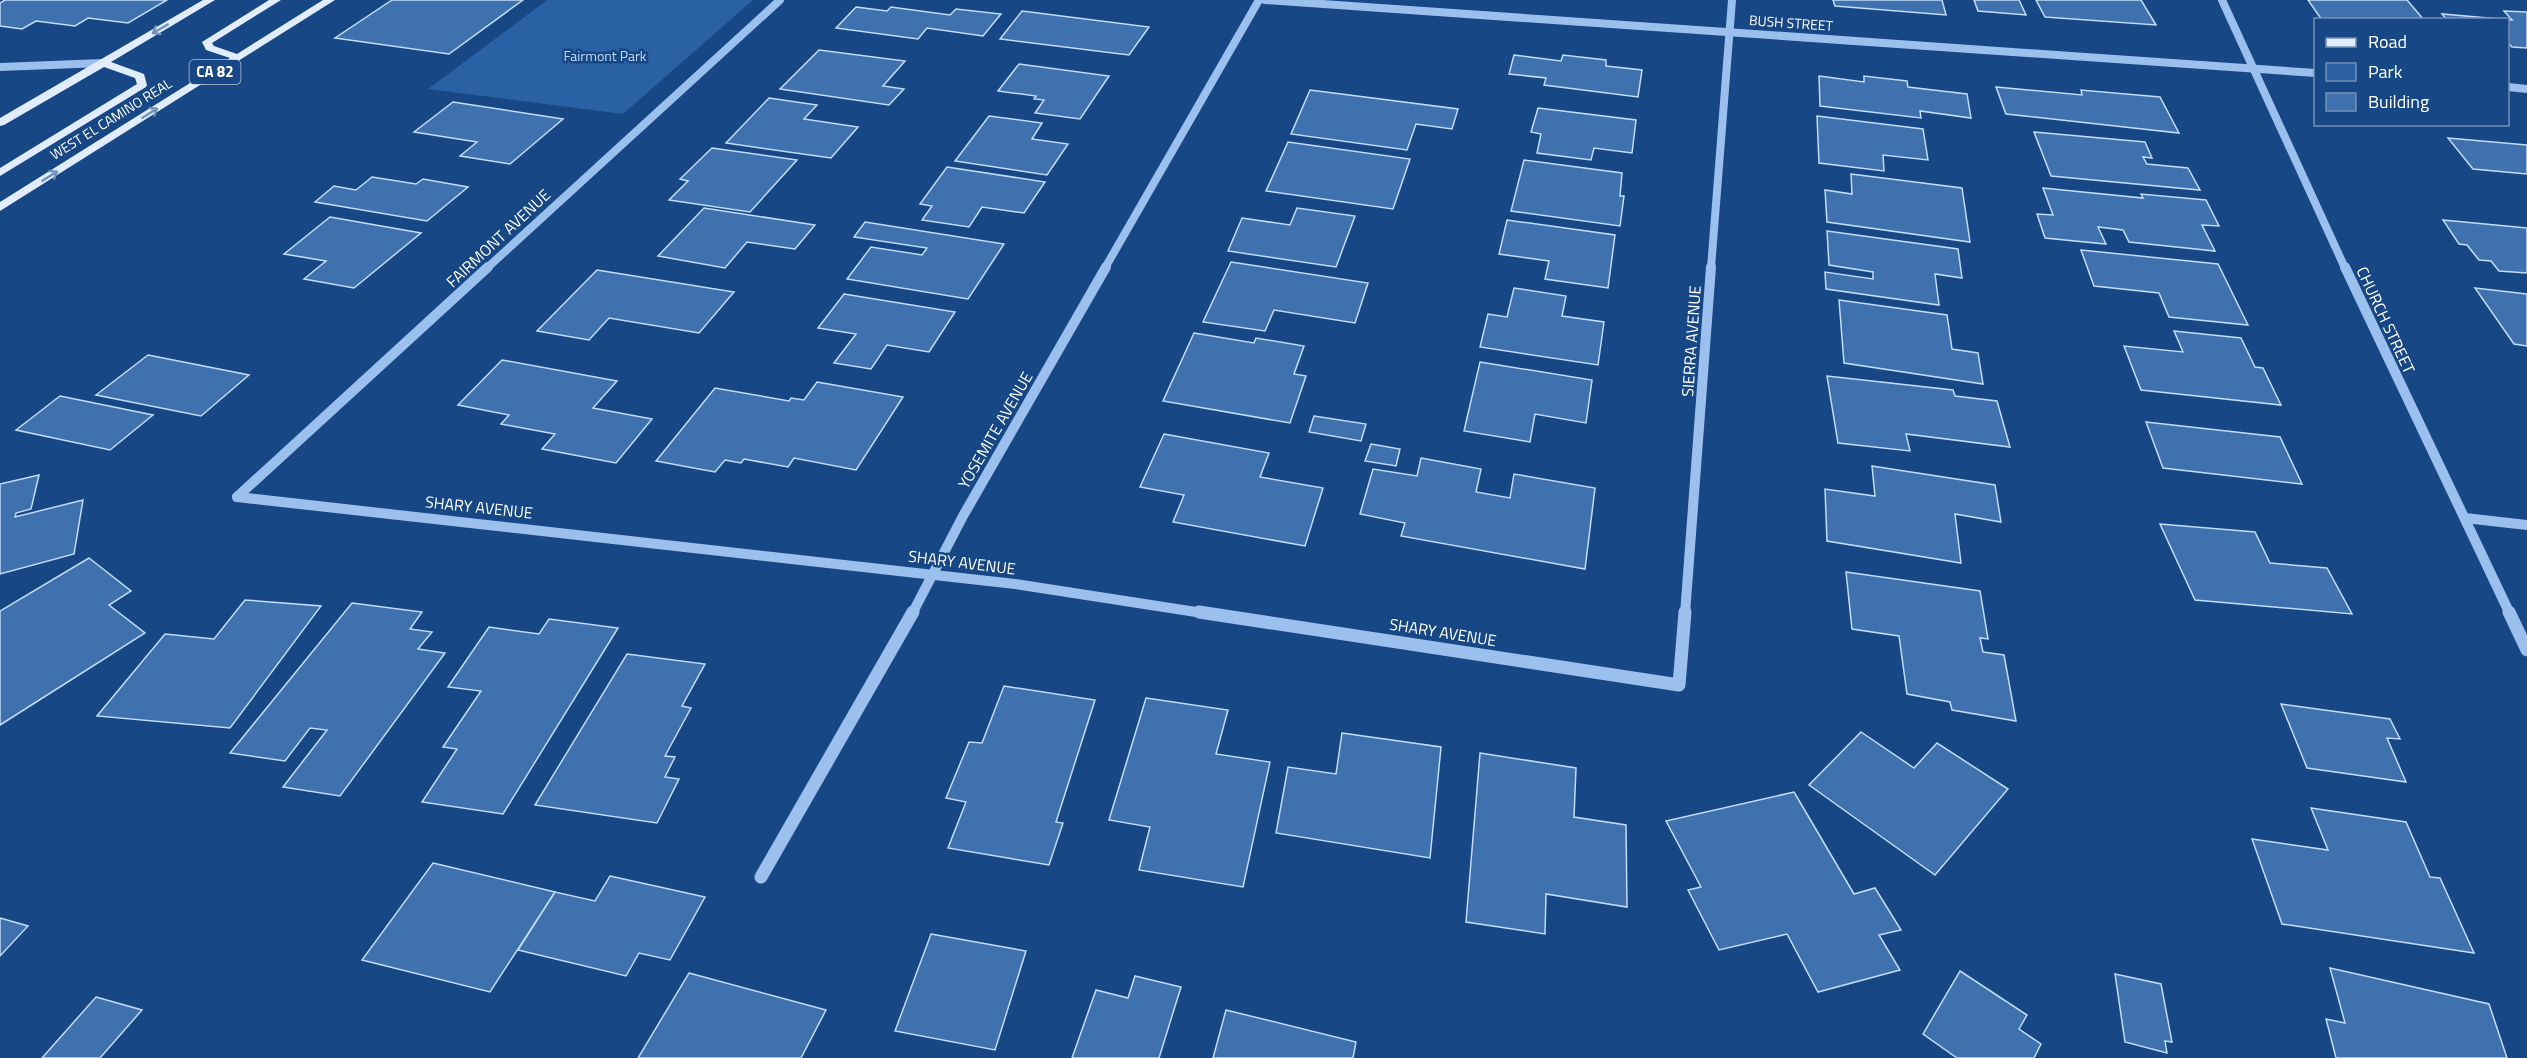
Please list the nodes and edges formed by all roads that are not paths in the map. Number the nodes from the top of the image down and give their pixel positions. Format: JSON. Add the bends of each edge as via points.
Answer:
{"nodes":[{"id":1,"x":210,"y":0,"type":"edge"},
{"id":2,"x":276,"y":0,"type":"edge"},
{"id":3,"x":330,"y":0,"type":"edge"},
{"id":4,"x":780,"y":0,"type":"edge"},
{"id":5,"x":1259,"y":0,"type":"edge"},
{"id":6,"x":1264,"y":0,"type":"edge"},
{"id":7,"x":1732,"y":0,"type":"edge"},
{"id":8,"x":2222,"y":0,"type":"edge"},
{"id":9,"x":1730,"y":33,"type":"junction"},
{"id":10,"x":238,"y":58,"type":"junction"},
{"id":11,"x":103,"y":63,"type":"junction"},
{"id":12,"x":0,"y":67,"type":"edge"},
{"id":13,"x":2254,"y":68,"type":"junction"},
{"id":14,"x":2314,"y":72,"type":"edge"},
{"id":15,"x":2509,"y":87,"type":"edge"},
{"id":16,"x":2527,"y":89,"type":"edge"},
{"id":17,"x":0,"y":123,"type":"edge"},
{"id":18,"x":0,"y":173,"type":"edge"},
{"id":19,"x":0,"y":207,"type":"edge"},
{"id":20,"x":237,"y":497,"type":"joint"},
{"id":21,"x":2465,"y":518,"type":"junction"},
{"id":22,"x":2527,"y":525,"type":"edge"},
{"id":23,"x":934,"y":575,"type":"junction"},
{"id":24,"x":2527,"y":650,"type":"edge"},
{"id":25,"x":1679,"y":685,"type":"joint"},
{"id":26,"x":761,"y":877,"type":"dead end"}],
"edges":[{"from":1,"to":11,"type":"main road","one_way":true},
{"from":2,"to":10,"type":"main road","via":[[207,42],[210,48]]},
{"from":3,"to":10,"type":"main road","name":"WEST EL CAMINO REAL","number":"CA 82"},
{"from":4,"to":20,"type":"street","name":"FAIRMONT AVENUE"},
{"from":5,"to":23,"type":"street","name":"YOSEMITE AVENUE","via":[[963,516]]},
{"from":6,"to":9,"type":"street","name":"BUSH STREET"},
{"from":7,"to":9,"type":"street","name":"SIERRA AVENUE"},
{"from":8,"to":13,"type":"street","name":"CHURCH STREET"},
{"from":9,"to":13,"type":"street","name":"BUSH STREET"},
{"from":9,"to":25,"type":"street","name":"SIERRA AVENUE"},
{"from":19,"to":10,"type":"main road","name":"WEST EL CAMINO REAL","number":"CA 82","one_way":true},
{"from":11,"to":12,"type":"street"},
{"from":11,"to":17,"type":"main road"},
{"from":11,"to":18,"type":"main road","via":[[140,76],[142,85]]},
{"from":13,"to":14,"type":"street","name":"BUSH STREET"},
{"from":13,"to":21,"type":"street","name":"CHURCH STREET"},
{"from":15,"to":16,"type":"street"},
{"from":20,"to":23,"type":"street","name":"SHARY AVENUE"},
{"from":21,"to":22,"type":"street"},
{"from":21,"to":24,"type":"street","name":"CHURCH STREET"},
{"from":23,"to":25,"type":"street","name":"SHARY AVENUE"},
{"from":23,"to":26,"type":"street","name":"YOSEMITE AVENUE"}]}
